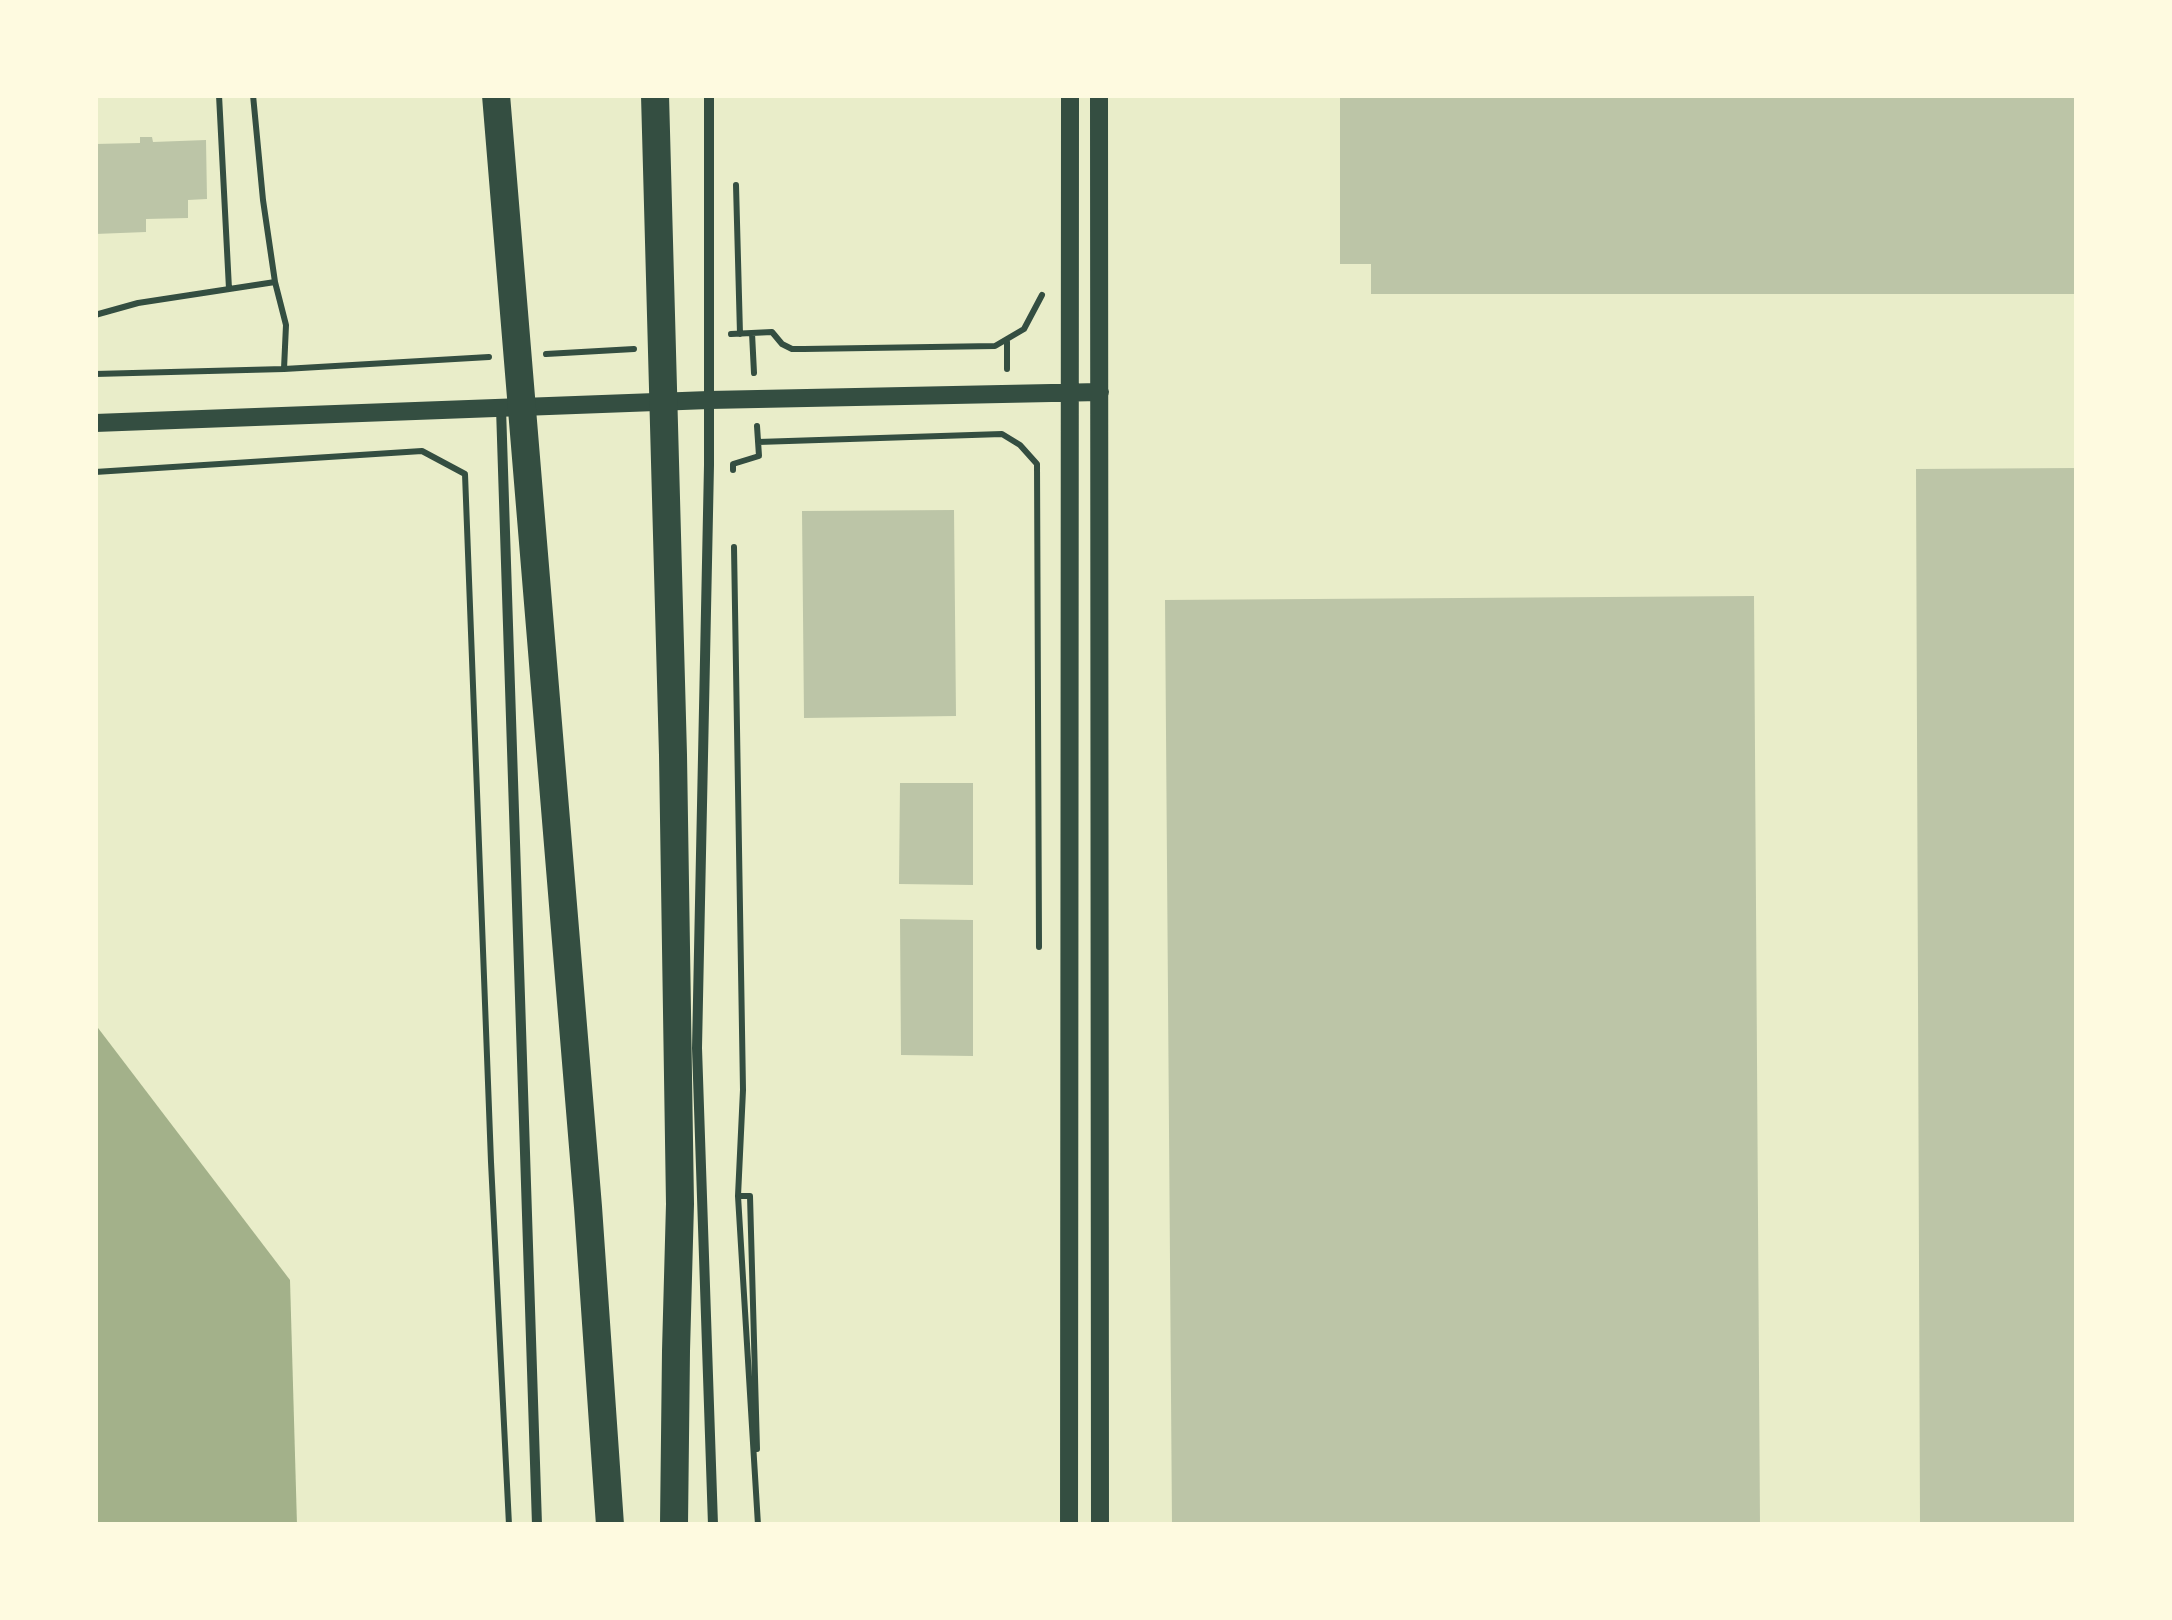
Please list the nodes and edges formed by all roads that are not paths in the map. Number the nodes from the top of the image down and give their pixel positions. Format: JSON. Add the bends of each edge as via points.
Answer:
{"nodes":[{"id":1,"x":496,"y":95,"type":"edge"},
{"id":2,"x":655,"y":95,"type":"edge"},
{"id":3,"x":709,"y":95,"type":"edge"},
{"id":4,"x":1070,"y":95,"type":"edge"},
{"id":5,"x":1099,"y":95,"type":"edge"},
{"id":6,"x":1071,"y":392,"type":"junction"},
{"id":7,"x":1100,"y":392,"type":"junction"},
{"id":8,"x":709,"y":400,"type":"junction"},
{"id":9,"x":501,"y":408,"type":"junction"},
{"id":10,"x":95,"y":424,"type":"edge"},
{"id":11,"x":537,"y":1525,"type":"edge"},
{"id":12,"x":610,"y":1525,"type":"edge"},
{"id":13,"x":674,"y":1525,"type":"edge"},
{"id":14,"x":713,"y":1525,"type":"edge"},
{"id":15,"x":1069,"y":1525,"type":"edge"},
{"id":16,"x":1100,"y":1525,"type":"edge"}],
"edges":[{"from":1,"to":12,"type":"highway"},
{"from":2,"to":13,"type":"highway","via":[[679,1146]]},
{"from":3,"to":8,"type":"street"},
{"from":4,"to":6,"type":"street"},
{"from":5,"to":7,"type":"street"},
{"from":6,"to":7,"type":"street"},
{"from":6,"to":8,"type":"street"},
{"from":6,"to":15,"type":"street"},
{"from":7,"to":16,"type":"street"},
{"from":8,"to":9,"type":"street"},
{"from":8,"to":14,"type":"street","via":[[697,1048]]},
{"from":9,"to":10,"type":"street"},
{"from":9,"to":11,"type":"street"}]}
